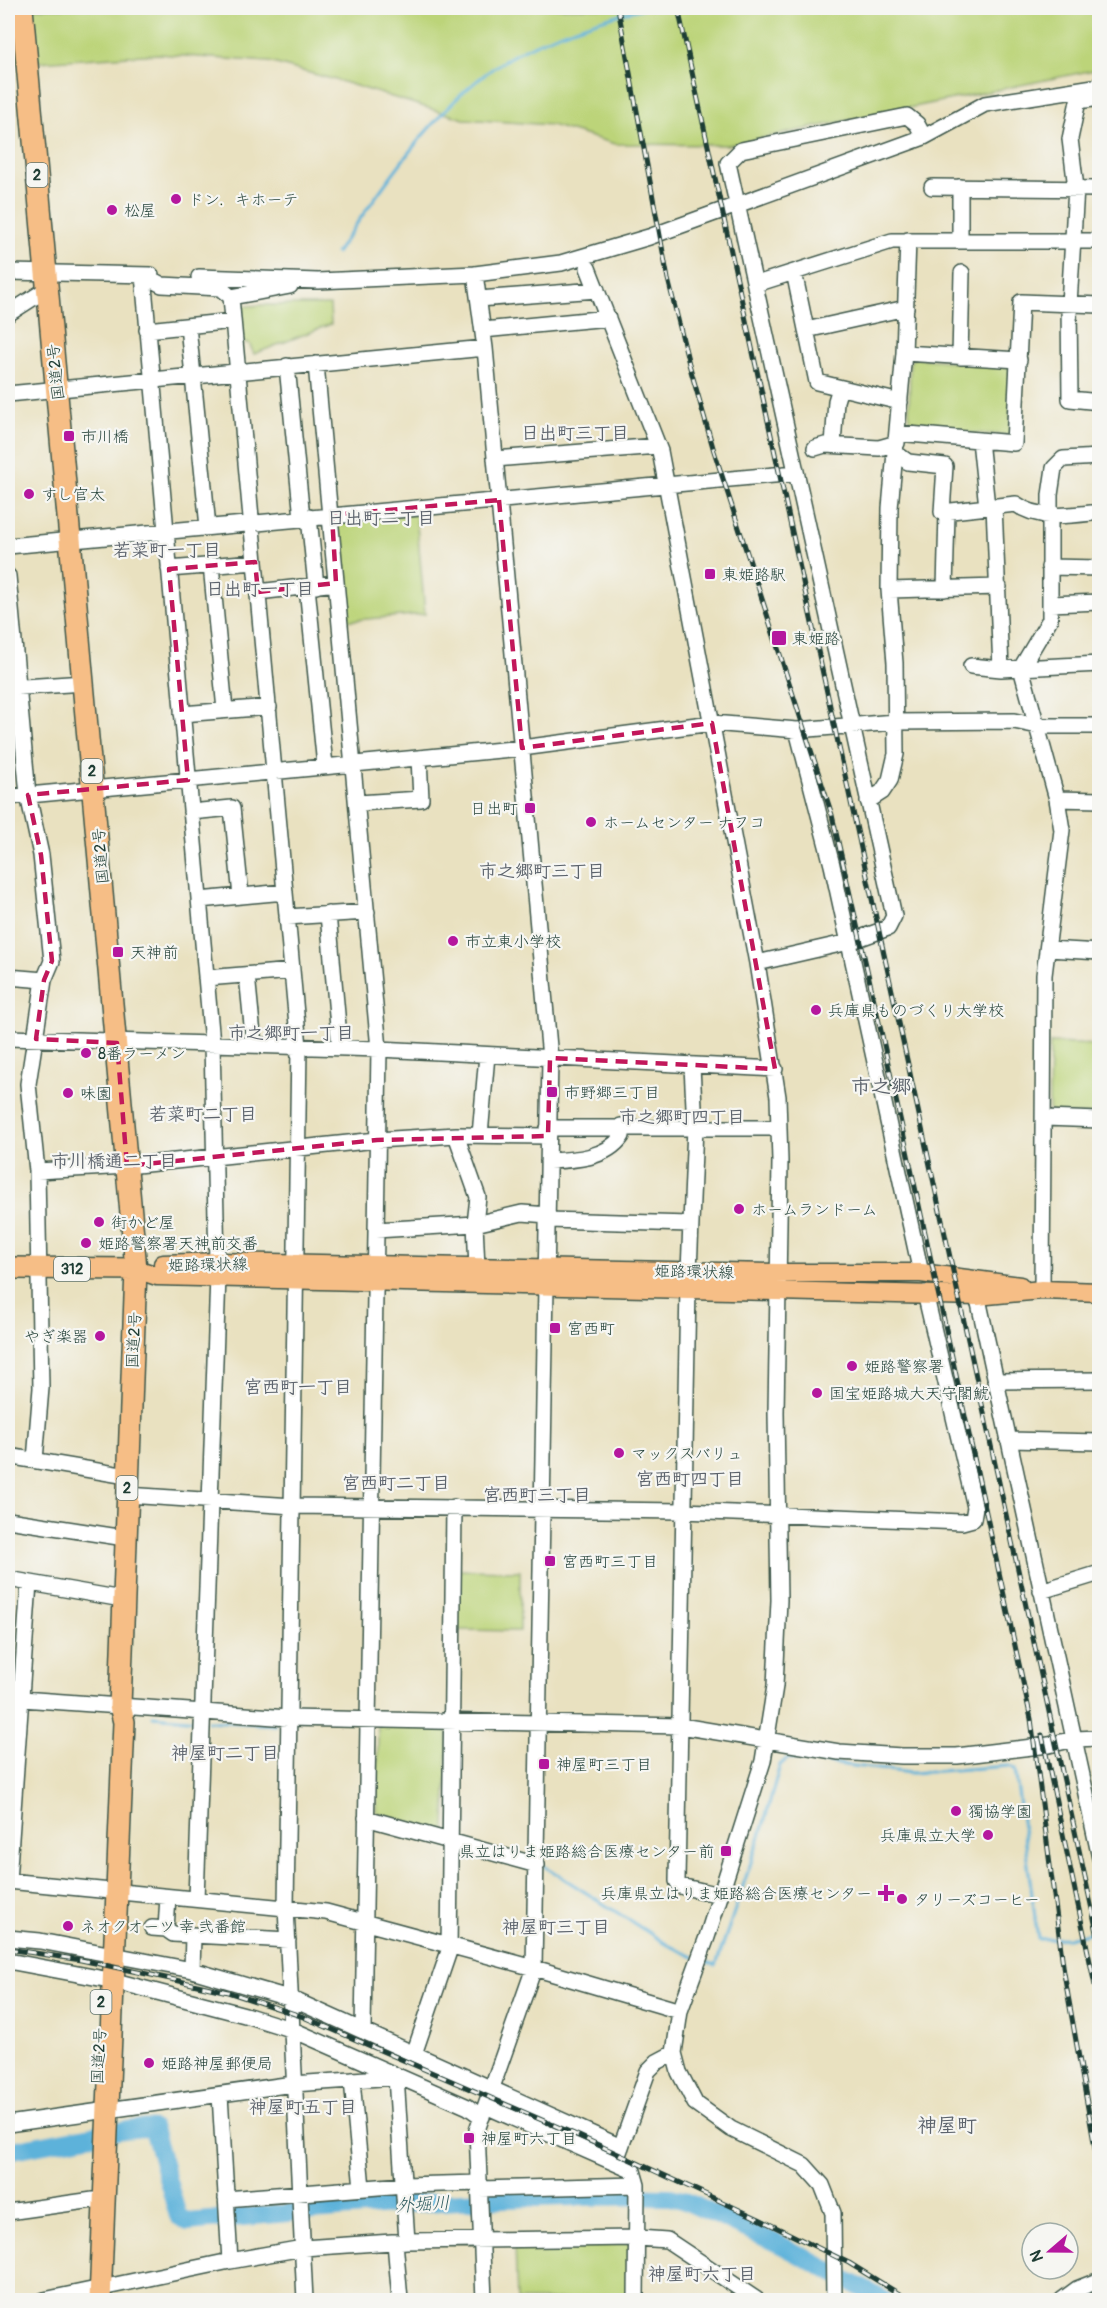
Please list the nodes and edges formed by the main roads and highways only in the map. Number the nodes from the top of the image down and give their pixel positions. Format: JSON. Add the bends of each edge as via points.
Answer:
{"nodes":[{"id":1,"x":22,"y":8,"type":"edge"},
{"id":2,"x":8,"y":1268,"type":"edge"},
{"id":3,"x":136,"y":1269,"type":"junction"},
{"id":4,"x":375,"y":1272,"type":"junction"},
{"id":5,"x":547,"y":1277,"type":"junction"},
{"id":6,"x":777,"y":1282,"type":"junction"},
{"id":7,"x":975,"y":1287,"type":"junction"},
{"id":8,"x":1100,"y":1292,"type":"edge"},
{"id":9,"x":103,"y":2110,"type":"junction"},
{"id":10,"x":95,"y":2296,"type":"edge"}],
"edges":[{"from":1,"to":3,"type":"highway","name":"国道2号","number":"2"},
{"from":2,"to":3,"type":"highway","number":"312"},
{"from":3,"to":4,"type":"main road","name":"姫路環状線","via":[[157,1276],[218,1269]]},
{"from":3,"to":9,"type":"highway","name":"国道2号","number":"2","via":[[120,1706],[111,1722],[112,1892]]},
{"from":4,"to":5,"type":"main road","name":"姫路環状線"},
{"from":4,"to":5,"type":"main road","name":"姫路環状線","via":[[477,1268]]},
{"from":5,"to":6,"type":"main road","name":"姫路環状線"},
{"from":6,"to":7,"type":"main road","name":"姫路環状線","via":[[925,1293]]},
{"from":6,"to":7,"type":"main road","name":"姫路環状線","via":[[921,1273]]},
{"from":7,"to":8,"type":"main road","name":"姫路環状線"},
{"from":9,"to":10,"type":"highway","name":"国道2号","number":"2"},
{"from":9,"to":10,"type":"highway","name":"国道2号","number":"2","via":[[93,2200]]}]}
